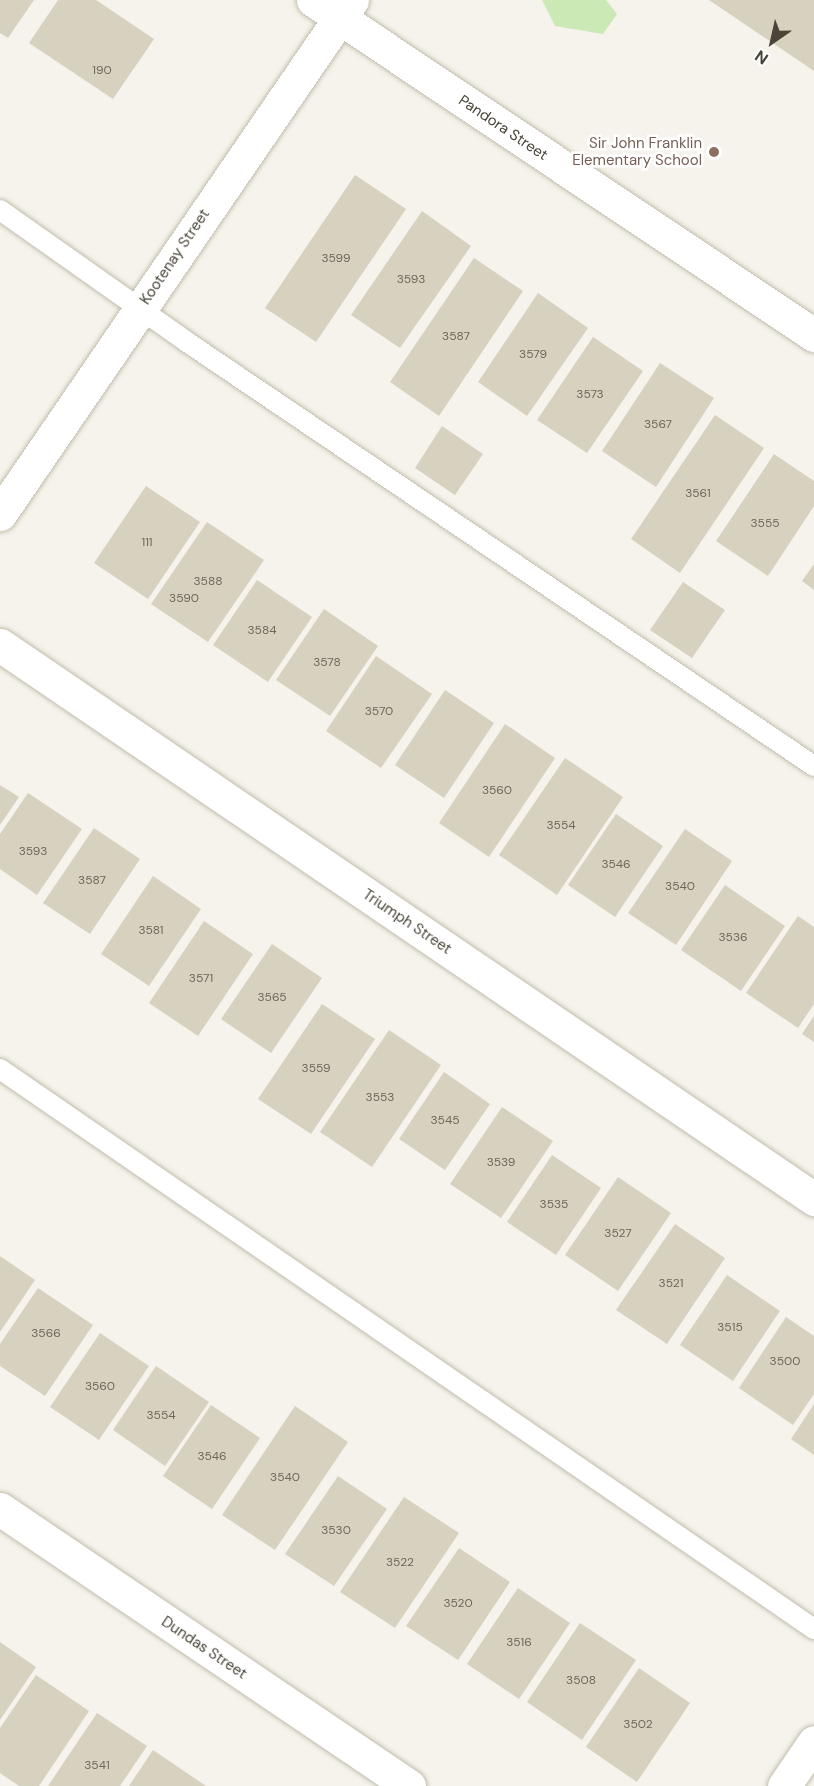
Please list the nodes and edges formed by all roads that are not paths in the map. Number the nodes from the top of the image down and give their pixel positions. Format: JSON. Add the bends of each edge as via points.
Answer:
{"nodes":[{"id":1,"x":335,"y":6,"type":"edge"},
{"id":2,"x":0,"y":210,"type":"edge"},
{"id":3,"x":140,"y":308,"type":"junction"},
{"id":4,"x":814,"y":335,"type":"edge"},
{"id":5,"x":0,"y":514,"type":"edge"},
{"id":6,"x":0,"y":645,"type":"edge"},
{"id":7,"x":814,"y":766,"type":"edge"},
{"id":8,"x":0,"y":1069,"type":"edge"},
{"id":9,"x":814,"y":1199,"type":"edge"},
{"id":10,"x":0,"y":1509,"type":"edge"},
{"id":11,"x":814,"y":1629,"type":"edge"},
{"id":12,"x":814,"y":1742,"type":"edge"},
{"id":13,"x":409,"y":1786,"type":"edge"},
{"id":14,"x":784,"y":1786,"type":"edge"}],
"edges":[{"from":1,"to":3,"type":"street","name":"Kootenay Street"},
{"from":1,"to":4,"type":"street","name":"Pandora Street"},
{"from":2,"to":3,"type":"lane"},
{"from":3,"to":5,"type":"street","name":"Kootenay Street"},
{"from":3,"to":7,"type":"lane"},
{"from":6,"to":9,"type":"street","name":"Triumph Street"},
{"from":8,"to":11,"type":"lane"},
{"from":10,"to":13,"type":"street","name":"Dundas Street"},
{"from":12,"to":14,"type":"street"}]}
